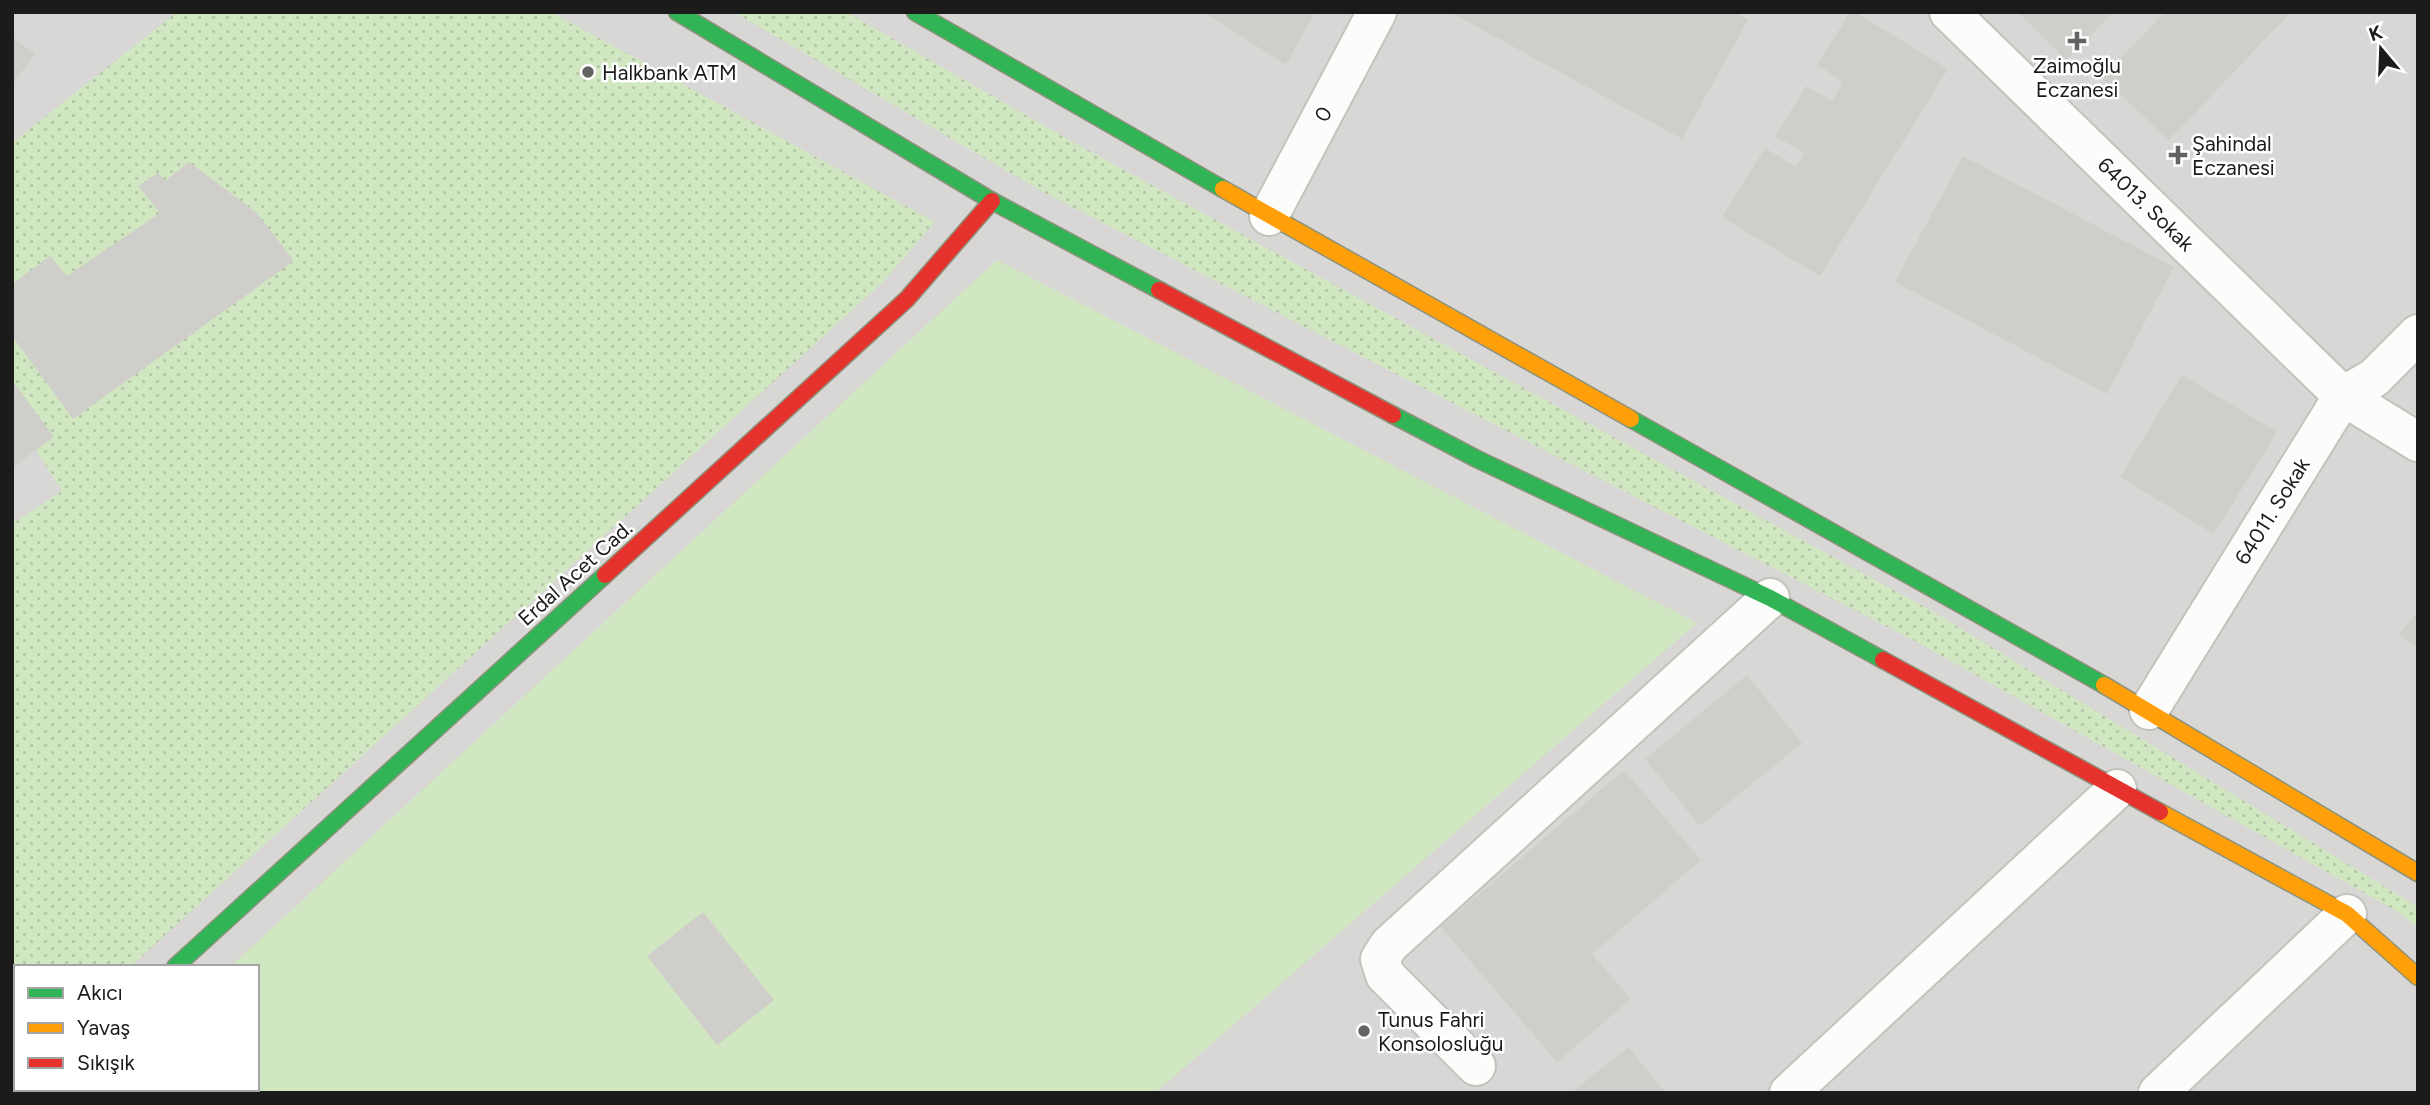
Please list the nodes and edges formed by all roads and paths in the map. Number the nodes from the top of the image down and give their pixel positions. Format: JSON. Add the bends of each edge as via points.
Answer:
{"nodes":[{"id":1,"x":677,"y":12,"type":"edge"},
{"id":2,"x":915,"y":12,"type":"edge"},
{"id":3,"x":1377,"y":12,"type":"edge"},
{"id":4,"x":1949,"y":12,"type":"edge"},
{"id":5,"x":992,"y":201,"type":"junction"},
{"id":6,"x":1269,"y":216,"type":"junction"},
{"id":7,"x":2418,"y":334,"type":"edge"},
{"id":8,"x":2343,"y":396,"type":"junction"},
{"id":9,"x":2418,"y":442,"type":"edge"},
{"id":10,"x":1770,"y":598,"type":"junction"},
{"id":11,"x":2150,"y":710,"type":"junction"},
{"id":12,"x":2117,"y":789,"type":"junction"},
{"id":13,"x":2418,"y":873,"type":"edge"},
{"id":14,"x":2347,"y":914,"type":"junction"},
{"id":15,"x":177,"y":965,"type":"edge"},
{"id":16,"x":2418,"y":977,"type":"edge"},
{"id":17,"x":1476,"y":1066,"type":"dead end"},
{"id":18,"x":1789,"y":1093,"type":"edge"},
{"id":19,"x":2158,"y":1093,"type":"edge"}],
"edges":[{"from":1,"to":5,"type":"main road"},
{"from":2,"to":6,"type":"main road"},
{"from":3,"to":6,"type":"street","name":"0"},
{"from":4,"to":8,"type":"street","name":"64013. Sokak"},
{"from":5,"to":10,"type":"main road","via":[[1477,459]]},
{"from":5,"to":15,"type":"main road","name":"Erdal Acet Cad.","via":[[907,299]]},
{"from":6,"to":11,"type":"main road"},
{"from":7,"to":8,"type":"street","name":"64011. Sokak","via":[[2374,378]]},
{"from":8,"to":9,"type":"street","name":"64013. Sokak"},
{"from":8,"to":11,"type":"street","name":"64011. Sokak"},
{"from":10,"to":12,"type":"main road"},
{"from":10,"to":17,"type":"street","via":[[1380,958],[1385,975]]},
{"from":11,"to":13,"type":"main road"},
{"from":12,"to":14,"type":"main road"},
{"from":12,"to":18,"type":"street"},
{"from":14,"to":16,"type":"main road"},
{"from":14,"to":19,"type":"street"}]}
